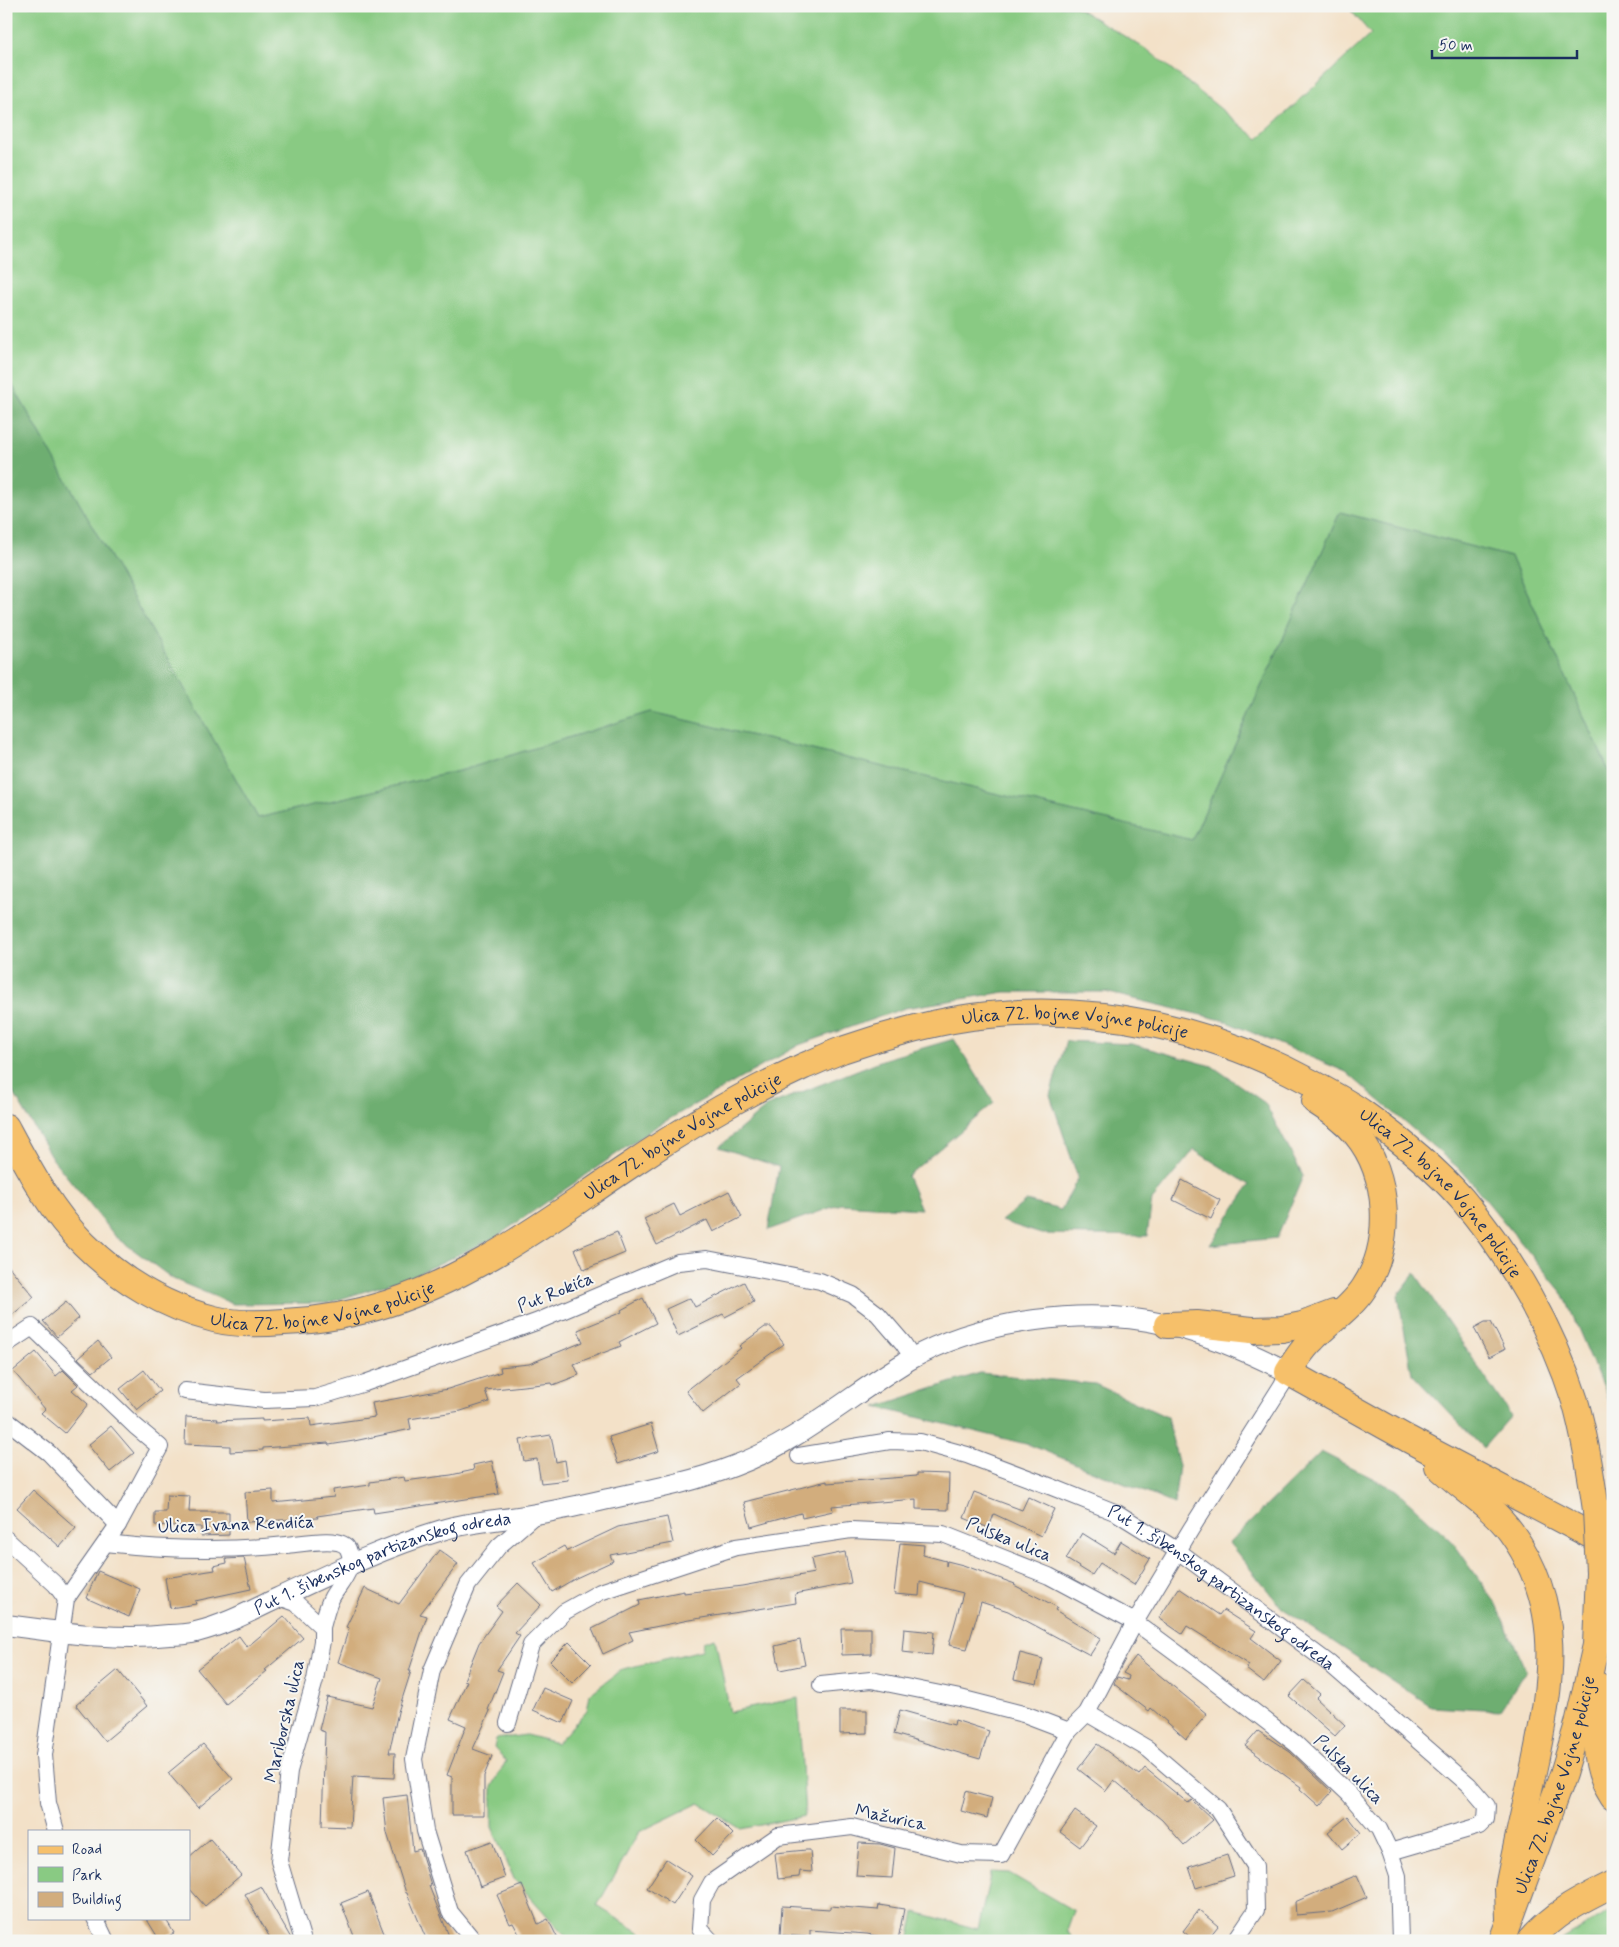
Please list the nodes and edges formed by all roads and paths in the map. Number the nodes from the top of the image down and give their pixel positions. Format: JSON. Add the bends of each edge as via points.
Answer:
{"nodes":[{"id":1,"x":1287,"y":1069,"type":"junction"},
{"id":2,"x":6,"y":1127,"type":"edge"},
{"id":3,"x":1348,"y":1306,"type":"junction"},
{"id":4,"x":1167,"y":1325,"type":"junction"},
{"id":5,"x":6,"y":1340,"type":"edge"},
{"id":6,"x":913,"y":1358,"type":"junction"},
{"id":7,"x":1288,"y":1372,"type":"junction"},
{"id":8,"x":184,"y":1391,"type":"dead end"},
{"id":9,"x":6,"y":1420,"type":"edge"},
{"id":10,"x":1408,"y":1438,"type":"junction"},
{"id":11,"x":799,"y":1456,"type":"dead end"},
{"id":12,"x":536,"y":1514,"type":"junction"},
{"id":13,"x":118,"y":1525,"type":"junction"},
{"id":14,"x":6,"y":1539,"type":"edge"},
{"id":15,"x":106,"y":1542,"type":"junction"},
{"id":16,"x":1613,"y":1547,"type":"edge"},
{"id":17,"x":1178,"y":1551,"type":"junction"},
{"id":18,"x":350,"y":1565,"type":"junction"},
{"id":19,"x":279,"y":1598,"type":"junction"},
{"id":20,"x":66,"y":1599,"type":"junction"},
{"id":21,"x":1135,"y":1622,"type":"junction"},
{"id":22,"x":6,"y":1625,"type":"edge"},
{"id":23,"x":322,"y":1626,"type":"junction"},
{"id":24,"x":61,"y":1632,"type":"junction"},
{"id":25,"x":1596,"y":1645,"type":"junction"},
{"id":26,"x":821,"y":1685,"type":"dead end"},
{"id":27,"x":1087,"y":1713,"type":"junction"},
{"id":28,"x":508,"y":1723,"type":"dead end"},
{"id":29,"x":1069,"y":1731,"type":"junction"},
{"id":30,"x":1613,"y":1797,"type":"edge"},
{"id":31,"x":56,"y":1830,"type":"edge"},
{"id":32,"x":1390,"y":1852,"type":"junction"},
{"id":33,"x":1613,"y":1884,"type":"edge"},
{"id":34,"x":96,"y":1920,"type":"edge"},
{"id":35,"x":1505,"y":1930,"type":"edge"},
{"id":36,"x":106,"y":1941,"type":"edge"},
{"id":37,"x":303,"y":1941,"type":"edge"},
{"id":38,"x":474,"y":1941,"type":"edge"},
{"id":39,"x":711,"y":1941,"type":"edge"},
{"id":40,"x":1235,"y":1941,"type":"edge"},
{"id":41,"x":1400,"y":1941,"type":"edge"},
{"id":42,"x":1530,"y":1941,"type":"edge"}],
"edges":[{"from":1,"to":2,"type":"main road","name":"Ulica 72. bojne Vojne policije","via":[[1241,1049],[1197,1036],[1138,1021],[1084,1013],[988,1015],[917,1029],[840,1051],[771,1081],[696,1122],[486,1260],[425,1291],[360,1313],[303,1322],[256,1324],[216,1320],[175,1306],[138,1288],[80,1241],[54,1208]]},
{"from":1,"to":3,"type":"main road","via":[[1296,1086],[1338,1116],[1356,1134],[1371,1156],[1382,1188],[1384,1218],[1373,1273]]},
{"from":1,"to":25,"type":"main road","name":"Ulica 72. bojne Vojne policije","bridge":true,"via":[[1350,1104],[1428,1165],[1460,1197],[1498,1247],[1542,1321],[1575,1402],[1590,1472],[1596,1510],[1599,1572]]},
{"from":3,"to":4,"type":"main road","via":[[1302,1325],[1282,1329]]},
{"from":3,"to":7,"type":"main road","via":[[1312,1339]]},
{"from":4,"to":6,"type":"street","name":"Put 1. šibenskog partizanskog odreda","via":[[1102,1318],[1036,1319],[965,1336]]},
{"from":4,"to":7,"type":"street","name":"Put 1. šibenskog partizanskog odreda","via":[[1248,1352]]},
{"from":5,"to":13,"type":"street","via":[[8,1343],[32,1327],[160,1447]]},
{"from":6,"to":8,"type":"street","name":"Put Rokića","via":[[878,1314],[853,1295],[820,1281],[707,1259],[678,1262],[536,1322],[315,1398],[264,1400]]},
{"from":6,"to":12,"type":"street","name":"Put 1. šibenskog partizanskog odreda","via":[[794,1436],[739,1465],[706,1476]]},
{"from":7,"to":10,"type":"main road"},
{"from":7,"to":17,"type":"street","name":"Mažurica"},
{"from":9,"to":13,"type":"street","via":[[49,1453]]},
{"from":10,"to":16,"type":"main road"},
{"from":10,"to":35,"type":"main road","via":[[1510,1531],[1540,1590],[1548,1622],[1551,1659],[1546,1708],[1508,1888]]},
{"from":11,"to":17,"type":"street","name":"Put 1. šibenskog partizanskog odreda","via":[[890,1441],[920,1442],[967,1455],[1117,1514]]},
{"from":12,"to":18,"type":"street","name":"Put 1. šibenskog partizanskog odreda","via":[[445,1529]]},
{"from":12,"to":38,"type":"street","via":[[499,1546],[468,1586],[432,1670],[414,1759],[425,1831],[450,1912]]},
{"from":13,"to":15,"type":"street"},
{"from":14,"to":20,"type":"street"},
{"from":15,"to":18,"type":"street","name":"Ulica Ivana Rendića","via":[[205,1548],[331,1541],[344,1544],[349,1550]]},
{"from":15,"to":20,"type":"street"},
{"from":17,"to":21,"type":"street","name":"Mažurica"},
{"from":17,"to":32,"type":"street","name":"Put 1. šibenskog partizanskog odreda","via":[[1330,1664],[1469,1785],[1487,1806],[1486,1819],[1479,1826]]},
{"from":18,"to":19,"type":"street","name":"Put 1. šibenskog partizanskog odreda"},
{"from":18,"to":23,"type":"street","name":"Mariborska ulica","via":[[331,1599]]},
{"from":19,"to":23,"type":"street","via":[[296,1603]]},
{"from":19,"to":24,"type":"street","name":"Put 1. šibenskog partizanskog odreda","via":[[230,1621],[194,1633],[152,1637]]},
{"from":20,"to":24,"type":"street"},
{"from":21,"to":27,"type":"street","name":"Mažurica"},
{"from":21,"to":28,"type":"street","name":"Pulska ulica","via":[[1049,1576],[943,1534],[851,1530],[736,1547],[600,1592],[564,1612],[531,1645]]},
{"from":21,"to":32,"type":"street","name":"Pulska ulica","via":[[1296,1744],[1349,1794],[1379,1829]]},
{"from":22,"to":24,"type":"street","name":"Put 1. šibenskog partizanskog odreda"},
{"from":23,"to":37,"type":"street","name":"Mariborska ulica","via":[[315,1680],[289,1771],[279,1861]]},
{"from":24,"to":31,"type":"street","via":[[44,1755],[48,1803]]},
{"from":25,"to":30,"type":"main road","via":[[1599,1686],[1597,1740],[1603,1779]]},
{"from":25,"to":35,"type":"main road","name":"Ulica 72. bojne Vojne policije","via":[[1563,1774]]},
{"from":26,"to":29,"type":"street","via":[[871,1680],[1027,1715]]},
{"from":27,"to":29,"type":"street","name":"Mažurica"},
{"from":27,"to":40,"type":"street","via":[[1148,1749],[1218,1809],[1250,1858],[1255,1866],[1256,1910]]},
{"from":29,"to":39,"type":"street","name":"Mažurica","via":[[1001,1854],[961,1854],[852,1827],[778,1836],[712,1882],[702,1900],[700,1930]]},
{"from":32,"to":41,"type":"street","name":"Pulska ulica","via":[[1398,1876]]},
{"from":33,"to":42,"type":"main road","via":[[1578,1901],[1538,1930]]},
{"from":34,"to":36,"type":"street"}]}
